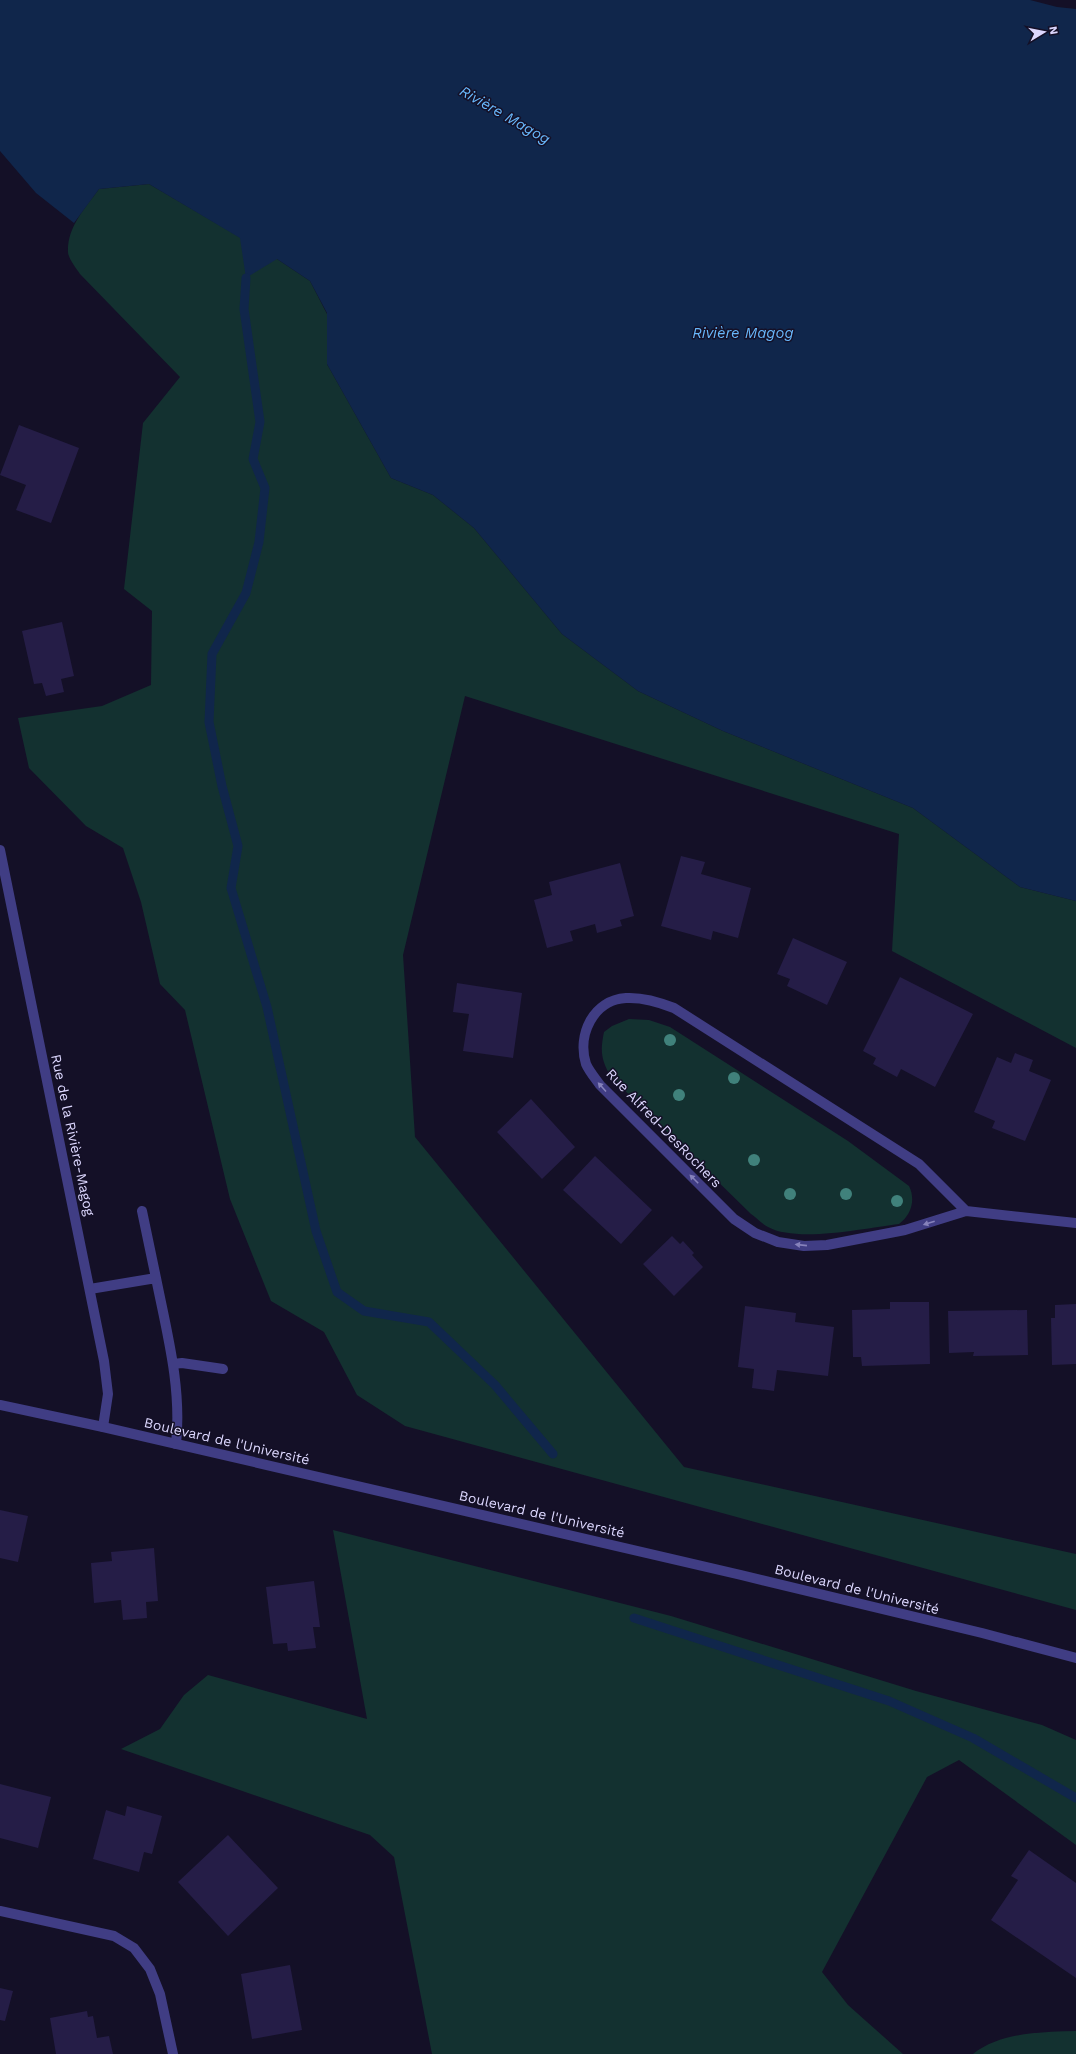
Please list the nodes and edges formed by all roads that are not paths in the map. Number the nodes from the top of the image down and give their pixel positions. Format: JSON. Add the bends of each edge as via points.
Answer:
{"nodes":[{"id":1,"x":0,"y":850,"type":"edge"},
{"id":2,"x":142,"y":1211,"type":"dead end"},
{"id":3,"x":966,"y":1211,"type":"junction"},
{"id":4,"x":1076,"y":1223,"type":"edge"},
{"id":5,"x":156,"y":1278,"type":"junction"},
{"id":6,"x":90,"y":1289,"type":"junction"},
{"id":7,"x":173,"y":1364,"type":"junction"},
{"id":8,"x":222,"y":1369,"type":"dead end"},
{"id":9,"x":0,"y":1405,"type":"edge"},
{"id":10,"x":103,"y":1427,"type":"junction"},
{"id":11,"x":176,"y":1444,"type":"junction"},
{"id":12,"x":1076,"y":1658,"type":"edge"},
{"id":13,"x":0,"y":1911,"type":"edge"},
{"id":14,"x":173,"y":2054,"type":"edge"}],
"edges":[{"from":1,"to":6,"type":"street","name":"Rue de la Rivière-Magog"},
{"from":2,"to":5,"type":"street"},
{"from":3,"to":3,"type":"street","name":"Rue Alfred-DesRochers","one_way":true,"via":[[905,1230],[827,1245],[804,1246],[778,1242],[755,1233],[734,1219],[600,1085],[587,1065],[583,1044],[594,1013],[607,1004],[625,998],[652,1000],[674,1008],[919,1164]]},
{"from":3,"to":4,"type":"street","name":"Rue Alfred-DesRochers"},
{"from":5,"to":6,"type":"street"},
{"from":5,"to":7,"type":"street"},
{"from":6,"to":10,"type":"street","name":"Rue de la Rivière-Magog","via":[[108,1394]]},
{"from":7,"to":8,"type":"street","via":[[186,1363]]},
{"from":7,"to":11,"type":"street","via":[[178,1416]]},
{"from":9,"to":10,"type":"street","name":"Boulevard de l'Université"},
{"from":10,"to":11,"type":"street","name":"Boulevard de l'Université"},
{"from":11,"to":12,"type":"street","name":"Boulevard de l'Université","via":[[741,1575]]},
{"from":13,"to":14,"type":"street","via":[[114,1936],[134,1948],[150,1969],[160,1994]]}]}
